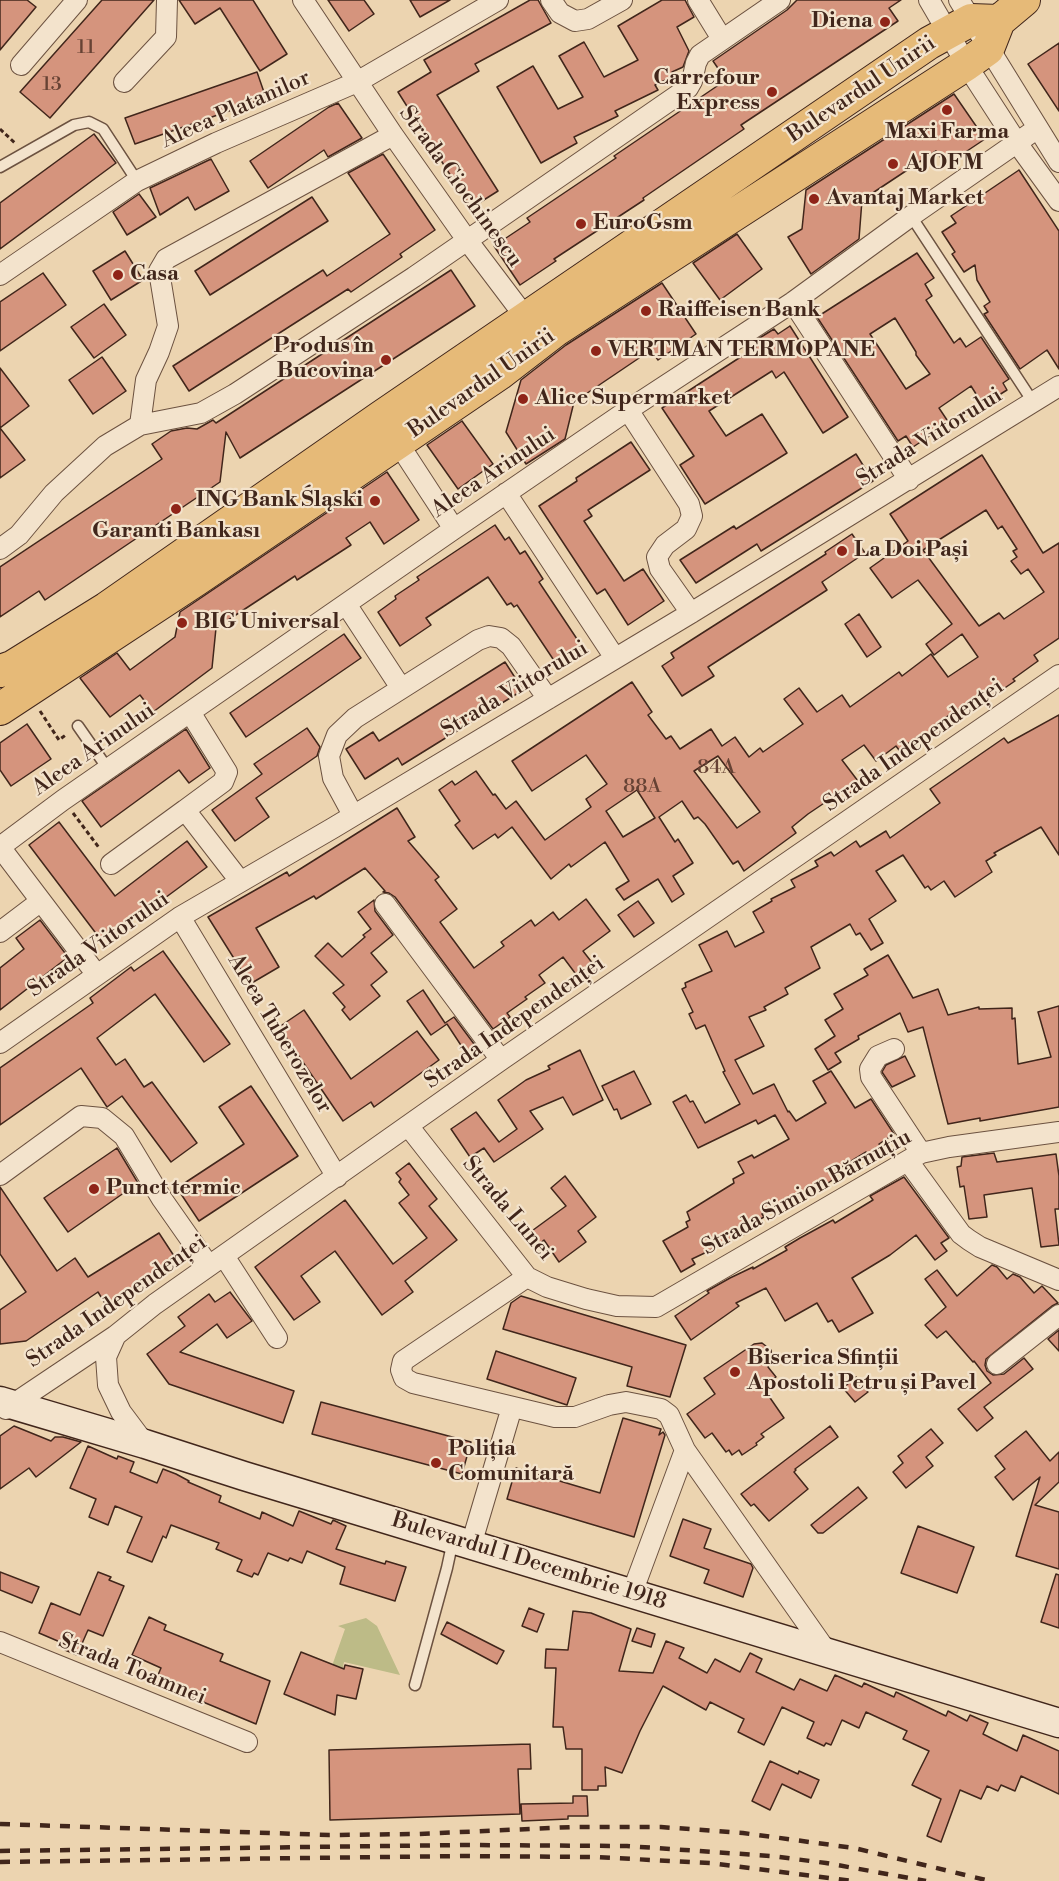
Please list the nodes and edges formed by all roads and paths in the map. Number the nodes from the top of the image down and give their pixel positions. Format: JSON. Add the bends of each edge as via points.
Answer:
{"nodes":[{"id":1,"x":77,"y":0,"type":"edge"},
{"id":2,"x":167,"y":0,"type":"edge"},
{"id":3,"x":303,"y":0,"type":"edge"},
{"id":4,"x":498,"y":0,"type":"edge"},
{"id":5,"x":551,"y":0,"type":"edge"},
{"id":6,"x":622,"y":0,"type":"edge"},
{"id":7,"x":698,"y":0,"type":"edge"},
{"id":8,"x":780,"y":0,"type":"edge"},
{"id":9,"x":929,"y":0,"type":"edge"},
{"id":10,"x":1024,"y":0,"type":"edge"},
{"id":11,"x":972,"y":31,"type":"edge"},
{"id":12,"x":722,"y":39,"type":"junction"},
{"id":13,"x":21,"y":65,"type":"dead end"},
{"id":14,"x":124,"y":82,"type":"dead end"},
{"id":15,"x":357,"y":82,"type":"junction"},
{"id":16,"x":1038,"y":128,"type":"junction"},
{"id":17,"x":0,"y":129,"type":"edge"},
{"id":18,"x":393,"y":135,"type":"junction"},
{"id":19,"x":1017,"y":143,"type":"junction"},
{"id":20,"x":24,"y":152,"type":"junction"},
{"id":21,"x":1059,"y":162,"type":"edge"},
{"id":22,"x":0,"y":167,"type":"edge"},
{"id":23,"x":137,"y":181,"type":"junction"},
{"id":24,"x":1059,"y":201,"type":"edge"},
{"id":25,"x":910,"y":216,"type":"junction"},
{"id":26,"x":467,"y":240,"type":"junction"},
{"id":27,"x":0,"y":274,"type":"edge"},
{"id":28,"x":793,"y":302,"type":"junction"},
{"id":29,"x":526,"y":318,"type":"junction"},
{"id":30,"x":1059,"y":386,"type":"edge"},
{"id":31,"x":1033,"y":402,"type":"junction"},
{"id":32,"x":628,"y":410,"type":"junction"},
{"id":33,"x":140,"y":425,"type":"junction"},
{"id":34,"x":398,"y":443,"type":"junction"},
{"id":35,"x":909,"y":480,"type":"junction"},
{"id":36,"x":506,"y":493,"type":"junction"},
{"id":37,"x":454,"y":529,"type":"junction"},
{"id":38,"x":0,"y":549,"type":"edge"},
{"id":39,"x":346,"y":604,"type":"junction"},
{"id":40,"x":691,"y":613,"type":"junction"},
{"id":41,"x":615,"y":658,"type":"junction"},
{"id":42,"x":0,"y":671,"type":"edge"},
{"id":43,"x":1059,"y":675,"type":"edge"},
{"id":44,"x":401,"y":688,"type":"junction"},
{"id":45,"x":548,"y":699,"type":"junction"},
{"id":46,"x":0,"y":709,"type":"edge"},
{"id":47,"x":190,"y":712,"type":"junction"},
{"id":48,"x":78,"y":726,"type":"dead end"},
{"id":49,"x":108,"y":769,"type":"junction"},
{"id":50,"x":63,"y":800,"type":"junction"},
{"id":51,"x":186,"y":810,"type":"junction"},
{"id":52,"x":353,"y":815,"type":"junction"},
{"id":53,"x":0,"y":847,"type":"edge"},
{"id":54,"x":111,"y":864,"type":"joint"},
{"id":55,"x":240,"y":881,"type":"junction"},
{"id":56,"x":41,"y":901,"type":"junction"},
{"id":57,"x":385,"y":904,"type":"dead end"},
{"id":58,"x":180,"y":917,"type":"junction"},
{"id":59,"x":0,"y":932,"type":"edge"},
{"id":60,"x":97,"y":975,"type":"junction"},
{"id":61,"x":0,"y":1043,"type":"edge"},
{"id":62,"x":894,"y":1049,"type":"dead end"},
{"id":63,"x":501,"y":1060,"type":"junction"},
{"id":64,"x":409,"y":1126,"type":"junction"},
{"id":65,"x":1059,"y":1132,"type":"edge"},
{"id":66,"x":914,"y":1157,"type":"junction"},
{"id":67,"x":0,"y":1174,"type":"edge"},
{"id":68,"x":337,"y":1177,"type":"junction"},
{"id":69,"x":216,"y":1261,"type":"junction"},
{"id":70,"x":527,"y":1276,"type":"junction"},
{"id":71,"x":1059,"y":1280,"type":"edge"},
{"id":72,"x":656,"y":1307,"type":"joint"},
{"id":73,"x":1059,"y":1315,"type":"edge"},
{"id":74,"x":116,"y":1336,"type":"junction"},
{"id":75,"x":277,"y":1338,"type":"dead end"},
{"id":76,"x":997,"y":1364,"type":"dead end"},
{"id":77,"x":4,"y":1406,"type":"edge"},
{"id":78,"x":512,"y":1407,"type":"junction"},
{"id":79,"x":145,"y":1444,"type":"junction"},
{"id":80,"x":685,"y":1450,"type":"junction"},
{"id":81,"x":462,"y":1542,"type":"junction"},
{"id":82,"x":632,"y":1593,"type":"junction"},
{"id":83,"x":0,"y":1642,"type":"edge"},
{"id":84,"x":827,"y":1652,"type":"junction"},
{"id":85,"x":415,"y":1684,"type":"dead end"},
{"id":86,"x":1059,"y":1723,"type":"edge"},
{"id":87,"x":247,"y":1742,"type":"dead end"}],
"edges":[{"from":1,"to":13,"type":"street"},
{"from":2,"to":14,"type":"street","via":[[166,37]]},
{"from":3,"to":15,"type":"street","name":"Strada Ciochinescu"},
{"from":4,"to":15,"type":"street","name":"Aleea Platanilor"},
{"from":5,"to":6,"type":"street","via":[[560,13],[574,21],[588,19]]},
{"from":7,"to":12,"type":"street"},
{"from":8,"to":12,"type":"street"},
{"from":9,"to":11,"type":"street"},
{"from":10,"to":11,"type":"main road","name":"Bulevardul Unirii"},
{"from":11,"to":16,"type":"street"},
{"from":11,"to":19,"type":"street"},
{"from":11,"to":29,"type":"main road","name":"Bulevardul Unirii","via":[[929,43]]},
{"from":11,"to":34,"type":"main road","name":"Bulevardul Unirii"},
{"from":12,"to":26,"type":"street","via":[[700,55],[688,88]]},
{"from":15,"to":18,"type":"street","name":"Strada Ciochinescu"},
{"from":15,"to":23,"type":"street","name":"Aleea Platanilor"},
{"from":16,"to":19,"type":"street","name":"Aleea Arinului"},
{"from":16,"to":21,"type":"street"},
{"from":17,"to":20,"type":"path"},
{"from":18,"to":26,"type":"street","name":"Strada Ciochinescu"},
{"from":18,"to":33,"type":"street","via":[[166,259],[159,271],[168,326],[146,380]]},
{"from":19,"to":24,"type":"street"},
{"from":19,"to":25,"type":"street","name":"Aleea Arinului"},
{"from":20,"to":22,"type":"lane"},
{"from":20,"to":23,"type":"lane","via":[[74,125],[89,122],[103,129]]},
{"from":23,"to":27,"type":"street","name":"Aleea Platanilor"},
{"from":25,"to":28,"type":"street","name":"Aleea Arinului"},
{"from":25,"to":31,"type":"lane"},
{"from":26,"to":29,"type":"street","name":"Strada Ciochinescu"},
{"from":26,"to":33,"type":"street","via":[[235,394],[201,413]]},
{"from":28,"to":32,"type":"street","name":"Aleea Arinului"},
{"from":28,"to":35,"type":"street"},
{"from":29,"to":42,"type":"main road","name":"Bulevardul Unirii","via":[[107,608]]},
{"from":30,"to":31,"type":"street","name":"Strada Viitorului"},
{"from":31,"to":35,"type":"street","name":"Strada Viitorului"},
{"from":32,"to":36,"type":"street","name":"Aleea Arinului"},
{"from":32,"to":40,"type":"street","via":[[689,504],[692,516],[686,529],[664,545],[657,557],[660,569]]},
{"from":33,"to":38,"type":"street","via":[[105,446],[54,494],[19,535]]},
{"from":34,"to":37,"type":"street"},
{"from":34,"to":46,"type":"main road","name":"Bulevardul Unirii"},
{"from":35,"to":40,"type":"street","name":"Strada Viitorului"},
{"from":36,"to":37,"type":"street","name":"Aleea Arinului"},
{"from":36,"to":41,"type":"street"},
{"from":37,"to":39,"type":"street","name":"Aleea Arinului"},
{"from":39,"to":44,"type":"street"},
{"from":39,"to":47,"type":"street","name":"Aleea Arinului"},
{"from":40,"to":41,"type":"street","name":"Strada Viitorului"},
{"from":41,"to":45,"type":"street","name":"Strada Viitorului"},
{"from":43,"to":63,"type":"street","name":"Strada Independenței"},
{"from":44,"to":45,"type":"street","via":[[489,636],[501,638],[511,646]]},
{"from":44,"to":52,"type":"street","via":[[355,718],[337,735],[329,756],[333,778]]},
{"from":45,"to":52,"type":"street","name":"Strada Viitorului"},
{"from":47,"to":49,"type":"street","name":"Aleea Arinului"},
{"from":47,"to":51,"type":"street","via":[[227,772],[223,782]]},
{"from":48,"to":49,"type":"lane"},
{"from":49,"to":50,"type":"street","name":"Aleea Arinului"},
{"from":50,"to":53,"type":"street","name":"Aleea Arinului"},
{"from":50,"to":54,"type":"path"},
{"from":51,"to":54,"type":"street"},
{"from":51,"to":55,"type":"street"},
{"from":52,"to":55,"type":"street","name":"Strada Viitorului"},
{"from":53,"to":56,"type":"street"},
{"from":55,"to":58,"type":"street","name":"Strada Viitorului"},
{"from":56,"to":59,"type":"street"},
{"from":56,"to":60,"type":"street"},
{"from":57,"to":63,"type":"street"},
{"from":58,"to":60,"type":"street","name":"Strada Viitorului"},
{"from":58,"to":68,"type":"street","name":"Aleea Tuberozelor"},
{"from":60,"to":61,"type":"street","name":"Strada Viitorului"},
{"from":62,"to":66,"type":"street","via":[[878,1056],[870,1069],[871,1077]]},
{"from":63,"to":64,"type":"street","name":"Strada Independenței"},
{"from":64,"to":68,"type":"street","name":"Strada Independenței"},
{"from":64,"to":70,"type":"street","name":"Strada Lunei"},
{"from":65,"to":66,"type":"street","name":"Strada Simion Bărnuțiu","via":[[949,1147]]},
{"from":66,"to":71,"type":"street","via":[[961,1234],[980,1247]]},
{"from":66,"to":72,"type":"street","name":"Strada Simion Bărnuțiu"},
{"from":67,"to":69,"type":"street","via":[[81,1116],[102,1118],[124,1136],[162,1200]]},
{"from":68,"to":69,"type":"street","name":"Strada Independenței"},
{"from":69,"to":74,"type":"street","name":"Strada Independenței"},
{"from":69,"to":75,"type":"street"},
{"from":70,"to":72,"type":"street","name":"Strada Lunei","via":[[586,1299],[617,1306]]},
{"from":70,"to":78,"type":"street","via":[[404,1361],[401,1370],[404,1378],[413,1383]]},
{"from":73,"to":76,"type":"street"},
{"from":74,"to":77,"type":"street","name":"Strada Independenței"},
{"from":74,"to":79,"type":"street","via":[[106,1358],[108,1384],[121,1412]]},
{"from":77,"to":79,"type":"main road","name":"Bulevardul 1 Decembrie 1918"},
{"from":78,"to":80,"type":"street","via":[[555,1417],[575,1417],[626,1402],[661,1409],[669,1415]]},
{"from":78,"to":81,"type":"street"},
{"from":79,"to":81,"type":"main road","name":"Bulevardul 1 Decembrie 1918"},
{"from":80,"to":82,"type":"street"},
{"from":80,"to":84,"type":"street"},
{"from":81,"to":82,"type":"main road","name":"Bulevardul 1 Decembrie 1918"},
{"from":81,"to":85,"type":"lane","via":[[447,1568]]},
{"from":82,"to":84,"type":"main road","name":"Bulevardul 1 Decembrie 1918"},
{"from":83,"to":87,"type":"street","name":"Strada Toamnei"},
{"from":84,"to":86,"type":"main road","name":"Bulevardul 1 Decembrie 1918"}]}
